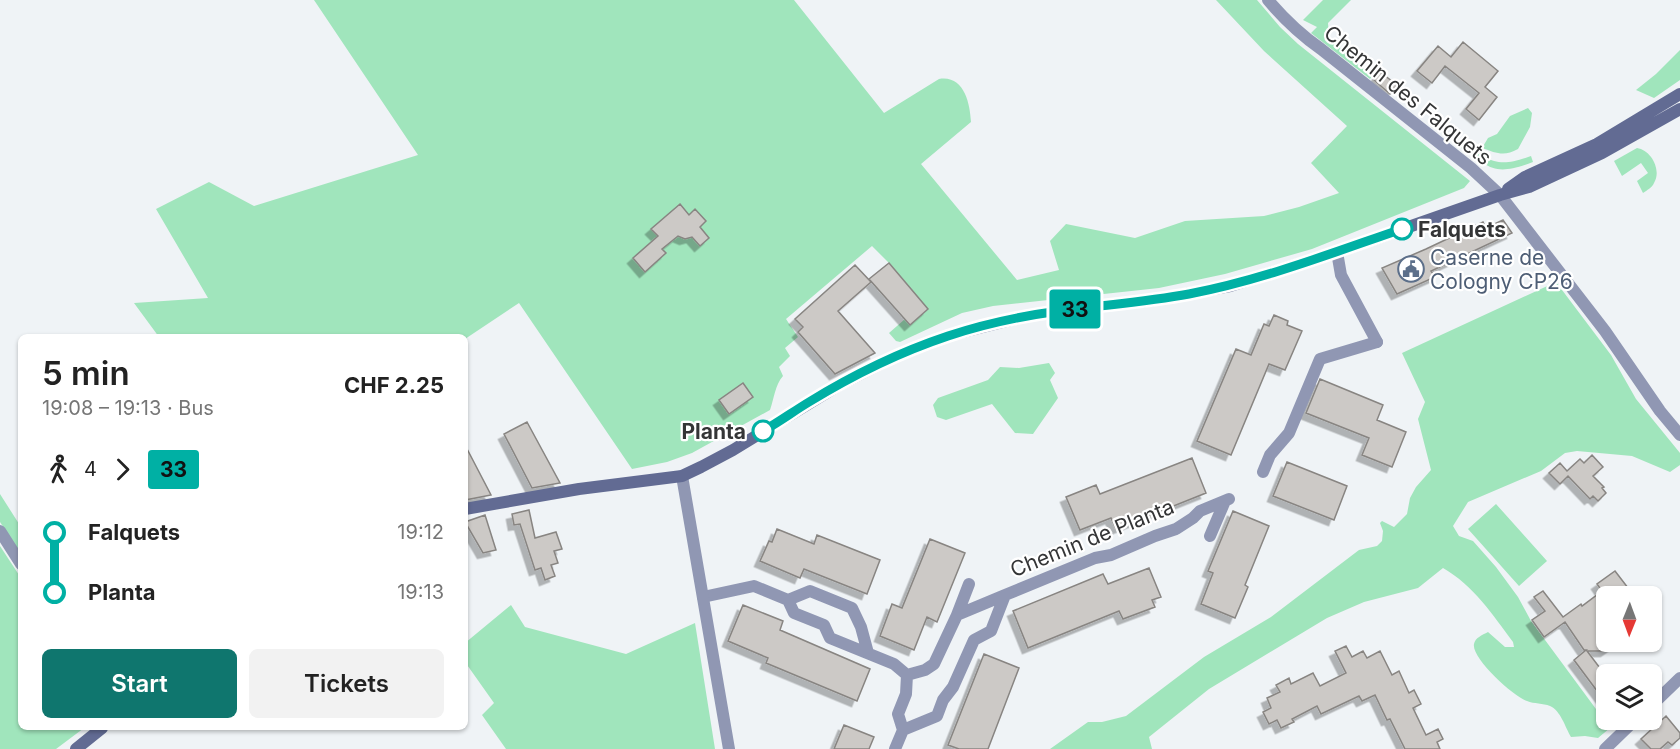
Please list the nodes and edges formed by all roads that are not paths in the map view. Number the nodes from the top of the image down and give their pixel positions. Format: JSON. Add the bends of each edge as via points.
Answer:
{"nodes":[{"id":1,"x":1268,"y":0,"type":"edge"},
{"id":2,"x":1680,"y":94,"type":"edge"},
{"id":3,"x":1680,"y":109,"type":"edge"},
{"id":4,"x":1500,"y":195,"type":"junction"},
{"id":5,"x":1337,"y":252,"type":"junction"},
{"id":6,"x":1680,"y":435,"type":"edge"},
{"id":7,"x":1263,"y":472,"type":"dead end"},
{"id":8,"x":682,"y":476,"type":"junction"},
{"id":9,"x":468,"y":508,"type":"edge"},
{"id":10,"x":0,"y":531,"type":"edge"},
{"id":11,"x":1210,"y":536,"type":"dead end"},
{"id":12,"x":18,"y":559,"type":"edge"},
{"id":13,"x":969,"y":584,"type":"dead end"},
{"id":14,"x":1005,"y":595,"type":"junction"},
{"id":15,"x":703,"y":597,"type":"junction"},
{"id":16,"x":788,"y":600,"type":"junction"},
{"id":17,"x":957,"y":615,"type":"junction"},
{"id":18,"x":868,"y":652,"type":"junction"},
{"id":19,"x":907,"y":675,"type":"junction"},
{"id":20,"x":1680,"y":678,"type":"edge"},
{"id":21,"x":1662,"y":695,"type":"edge"},
{"id":22,"x":100,"y":730,"type":"edge"},
{"id":23,"x":903,"y":730,"type":"junction"},
{"id":24,"x":1625,"y":730,"type":"edge"},
{"id":25,"x":82,"y":747,"type":"edge"},
{"id":26,"x":729,"y":749,"type":"edge"},
{"id":27,"x":895,"y":749,"type":"edge"},
{"id":28,"x":1605,"y":749,"type":"edge"}],
"edges":[{"from":1,"to":4,"type":"street","name":"Chemin des Falquets","via":[[1305,38]]},
{"from":2,"to":4,"type":"main road","via":[[1597,144],[1525,177]]},
{"from":3,"to":4,"type":"main road","via":[[1566,170]]},
{"from":4,"to":5,"type":"main road"},
{"from":4,"to":6,"type":"street","name":"Chemin des Falquets"},
{"from":5,"to":7,"type":"street","via":[[1341,275],[1377,342],[1320,359],[1289,433],[1270,455]]},
{"from":5,"to":8,"type":"main road","via":[[1230,286],[1022,317],[947,336],[849,379],[733,450]]},
{"from":8,"to":9,"type":"main road"},
{"from":8,"to":15,"type":"street"},
{"from":10,"to":12,"type":"street"},
{"from":11,"to":14,"type":"street","name":"Chemin de Planta","via":[[1227,500],[1200,511],[1176,529]]},
{"from":13,"to":17,"type":"street"},
{"from":14,"to":17,"type":"street","name":"Chemin de Planta"},
{"from":14,"to":23,"type":"street","name":"Chemin de Planta","via":[[991,631],[974,640],[937,716]]},
{"from":15,"to":16,"type":"street","via":[[754,586]]},
{"from":15,"to":26,"type":"street"},
{"from":16,"to":18,"type":"street","via":[[794,613],[824,626],[830,638]]},
{"from":16,"to":18,"type":"street","via":[[810,591],[852,608]]},
{"from":17,"to":19,"type":"street","via":[[934,664]]},
{"from":18,"to":19,"type":"street"},
{"from":19,"to":23,"type":"street","via":[[906,694],[898,714]]},
{"from":20,"to":21,"type":"street"},
{"from":22,"to":25,"type":"main road"},
{"from":23,"to":27,"type":"street"},
{"from":24,"to":28,"type":"street"}]}
